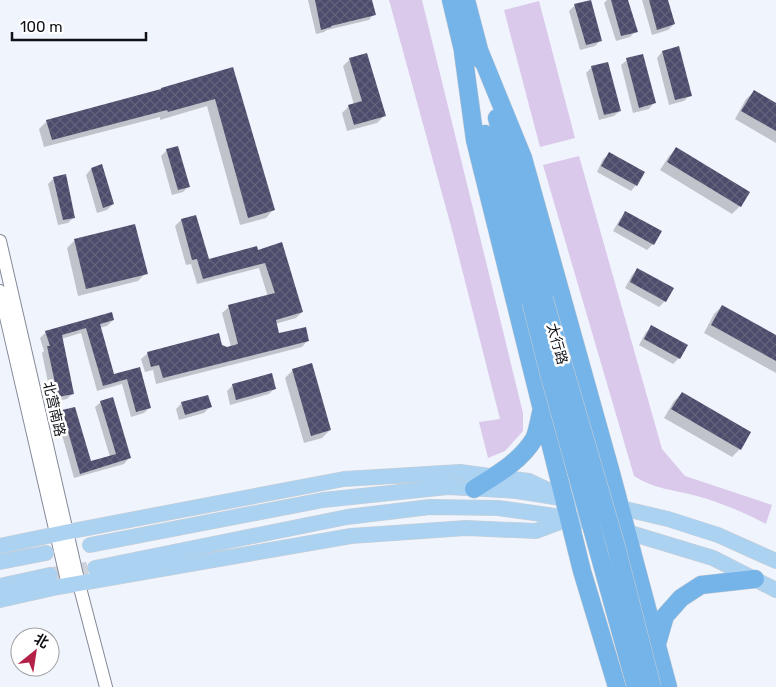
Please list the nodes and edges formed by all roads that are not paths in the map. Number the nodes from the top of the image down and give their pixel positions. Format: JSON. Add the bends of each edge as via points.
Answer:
{"nodes":[{"id":1,"x":452,"y":0,"type":"edge"},
{"id":2,"x":466,"y":0,"type":"edge"},
{"id":3,"x":471,"y":51,"type":"junction"},
{"id":4,"x":0,"y":241,"type":"edge"},
{"id":5,"x":0,"y":291,"type":"edge"},
{"id":6,"x":538,"y":300,"type":"junction"},
{"id":7,"x":542,"y":406,"type":"junction"},
{"id":8,"x":494,"y":476,"type":"junction"},
{"id":9,"x":474,"y":488,"type":"junction"},
{"id":10,"x":565,"y":498,"type":"junction"},
{"id":11,"x":621,"y":508,"type":"junction"},
{"id":12,"x":570,"y":518,"type":"junction"},
{"id":13,"x":627,"y":532,"type":"junction"},
{"id":14,"x":62,"y":533,"type":"junction"},
{"id":15,"x":90,"y":545,"type":"dead end"},
{"id":16,"x":0,"y":546,"type":"edge"},
{"id":17,"x":46,"y":553,"type":"dead end"},
{"id":18,"x":776,"y":560,"type":"edge"},
{"id":19,"x":0,"y":562,"type":"edge"},
{"id":20,"x":94,"y":568,"type":"tunnel mouth"},
{"id":21,"x":50,"y":575,"type":"tunnel mouth"},
{"id":22,"x":755,"y":578,"type":"junction"},
{"id":23,"x":74,"y":584,"type":"junction"},
{"id":24,"x":0,"y":586,"type":"edge"},
{"id":25,"x":776,"y":590,"type":"edge"},
{"id":26,"x":0,"y":600,"type":"edge"},
{"id":27,"x":657,"y":644,"type":"junction"},
{"id":28,"x":106,"y":687,"type":"edge"},
{"id":29,"x":617,"y":687,"type":"edge"},
{"id":30,"x":636,"y":687,"type":"edge"},
{"id":31,"x":652,"y":687,"type":"edge"},
{"id":32,"x":668,"y":687,"type":"edge"}],
"edges":[{"from":1,"to":3,"type":"highway","name":"太行路"},
{"from":2,"to":3,"type":"highway","name":"太行路"},
{"from":3,"to":6,"type":"highway","name":"太行路"},
{"from":3,"to":7,"type":"highway","via":[[475,140]]},
{"from":3,"to":11,"type":"highway","via":[[523,158]]},
{"from":4,"to":14,"type":"street","name":"北营南路"},
{"from":5,"to":14,"type":"street","name":"北营南路"},
{"from":6,"to":30,"type":"highway","name":"太行路","bridge":true,"via":[[550,377]]},
{"from":6,"to":31,"type":"highway","name":"太行路","bridge":true,"via":[[616,546]]},
{"from":7,"to":8,"type":"highway","via":[[535,438],[524,453]]},
{"from":7,"to":10,"type":"highway"},
{"from":8,"to":9,"type":"highway"},
{"from":8,"to":10,"type":"main road","via":[[530,481]]},
{"from":8,"to":14,"type":"main road","via":[[460,472],[344,479]]},
{"from":9,"to":10,"type":"main road"},
{"from":9,"to":15,"type":"main road","via":[[448,487],[323,500]]},
{"from":10,"to":11,"type":"main road"},
{"from":10,"to":12,"type":"highway"},
{"from":11,"to":13,"type":"highway"},
{"from":11,"to":18,"type":"main road","via":[[718,535]]},
{"from":12,"to":13,"type":"main road"},
{"from":12,"to":20,"type":"main road","via":[[498,508],[430,507],[347,517]]},
{"from":12,"to":23,"type":"main road","via":[[536,531],[466,528],[351,536]]},
{"from":12,"to":29,"type":"highway","via":[[582,571]]},
{"from":13,"to":22,"type":"main road","via":[[712,558]]},
{"from":13,"to":27,"type":"highway"},
{"from":14,"to":16,"type":"main road"},
{"from":14,"to":23,"type":"street","name":"北营南路"},
{"from":17,"to":19,"type":"main road"},
{"from":21,"to":24,"type":"main road"},
{"from":22,"to":25,"type":"main road"},
{"from":22,"to":27,"type":"highway","via":[[701,585],[680,598],[665,616]]},
{"from":23,"to":26,"type":"main road"},
{"from":23,"to":28,"type":"street","name":"北营南路"},
{"from":27,"to":32,"type":"highway"}]}
